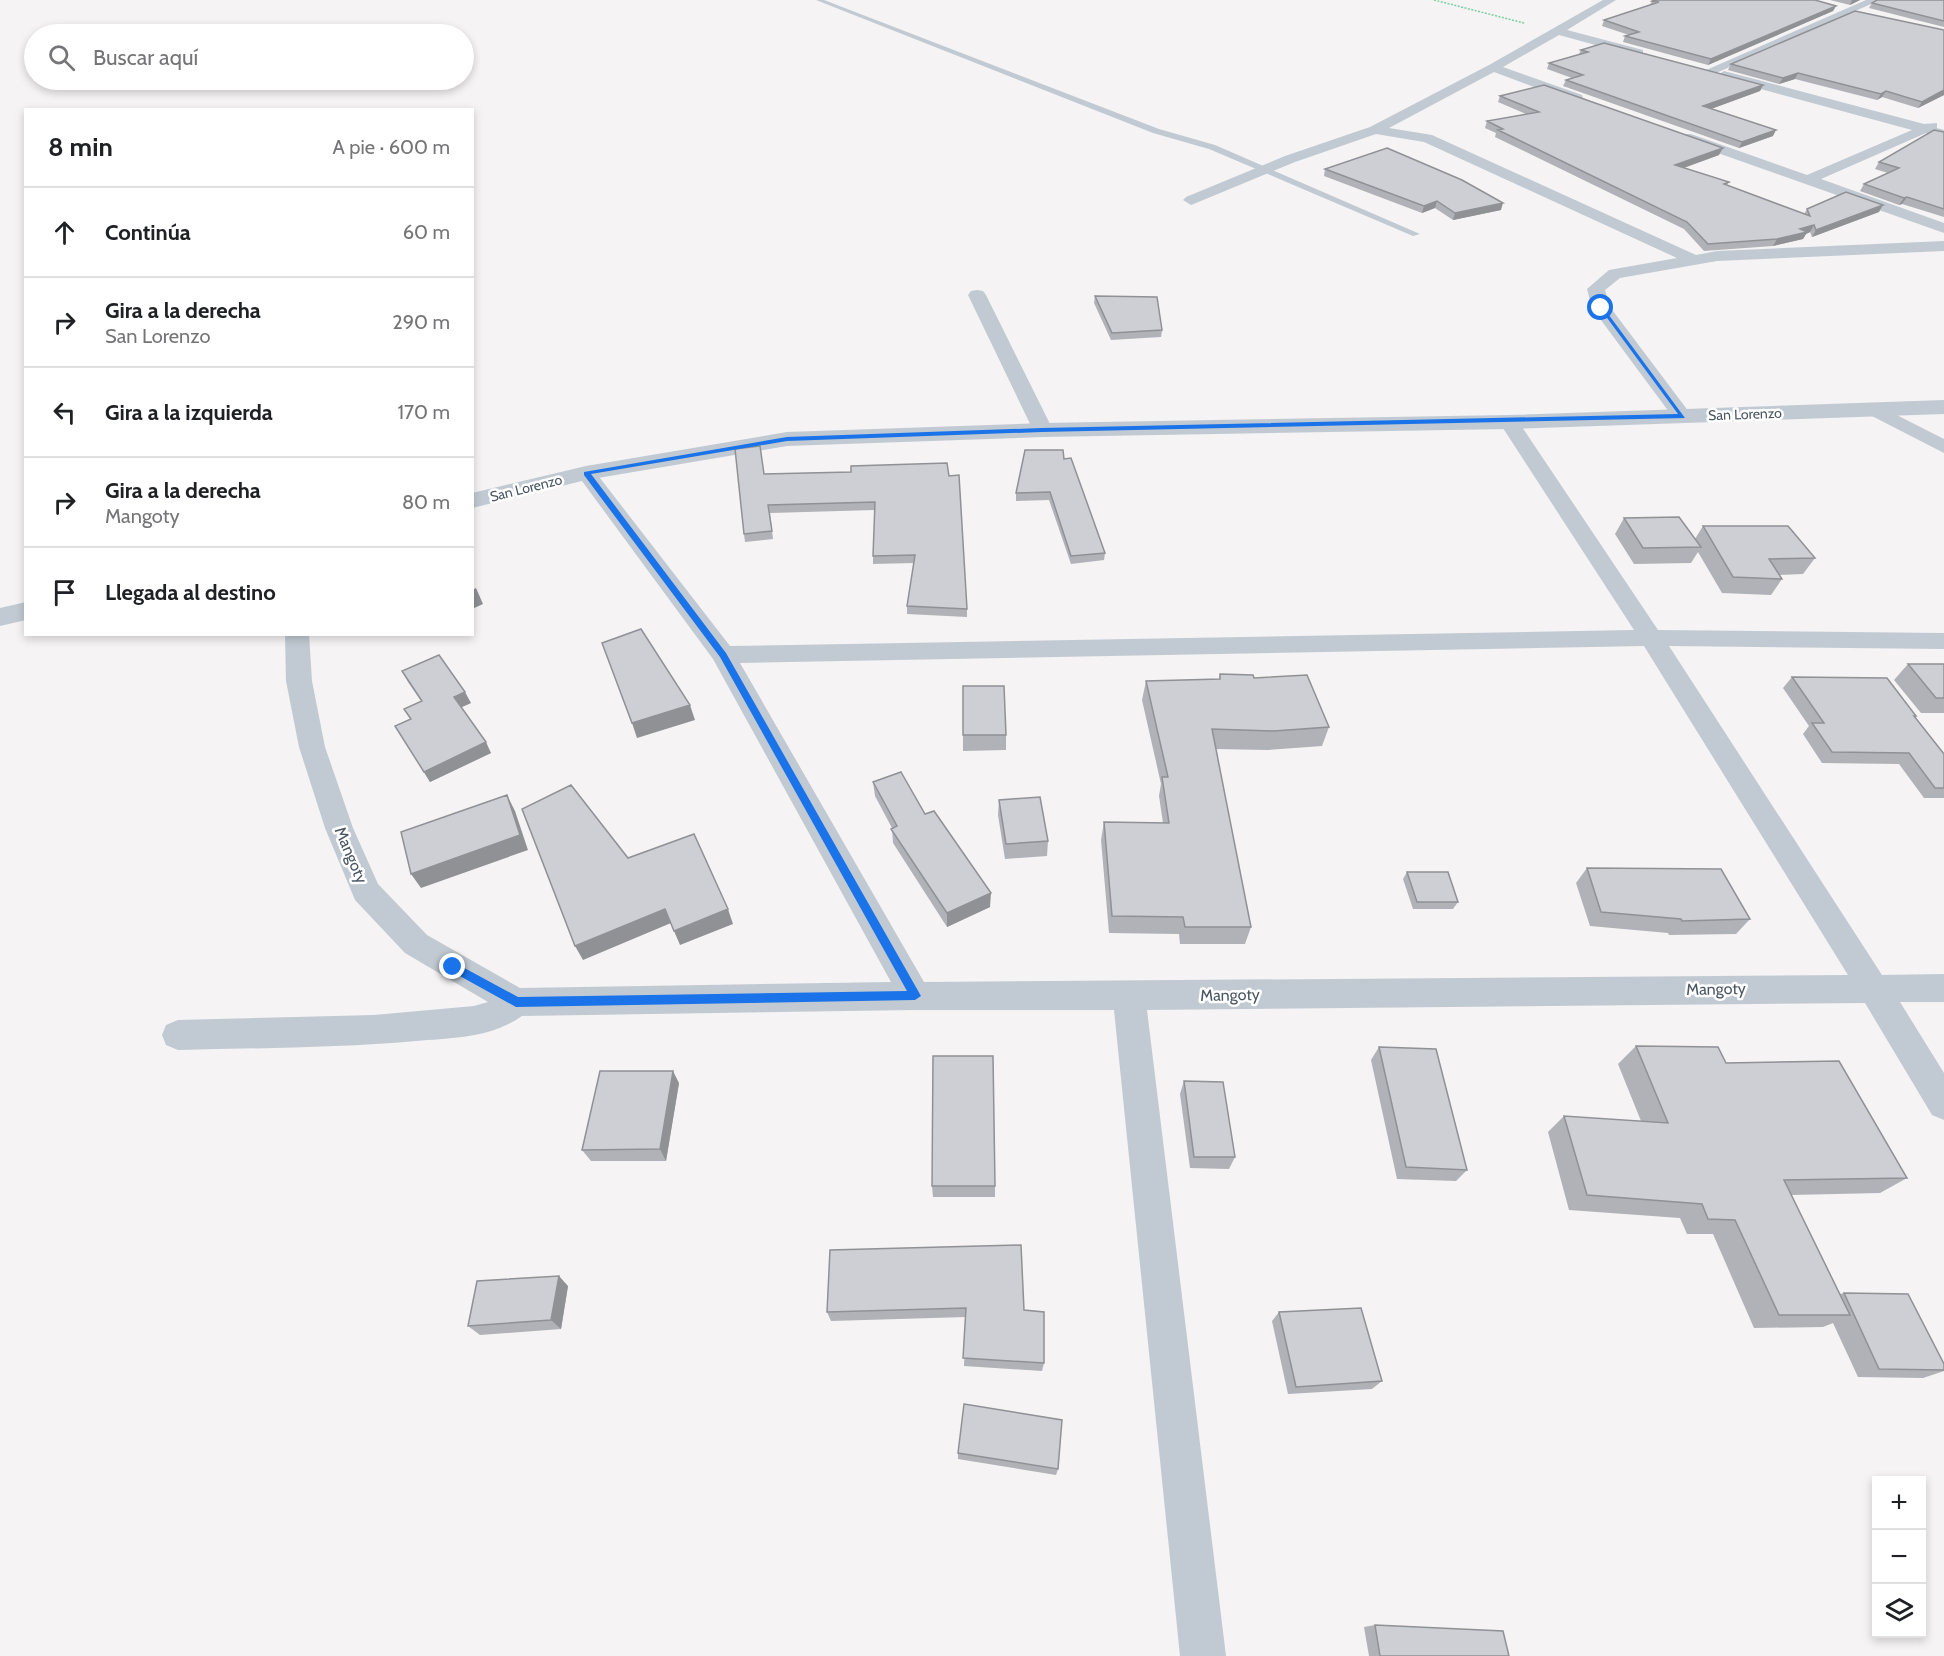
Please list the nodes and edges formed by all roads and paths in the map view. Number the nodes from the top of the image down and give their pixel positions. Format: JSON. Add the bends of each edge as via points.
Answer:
{"nodes":[{"id":1,"x":819,"y":0,"type":"edge"},
{"id":2,"x":1434,"y":0,"type":"edge"},
{"id":3,"x":1611,"y":0,"type":"edge"},
{"id":4,"x":1875,"y":0,"type":"edge"},
{"id":5,"x":1833,"y":6,"type":"edge"},
{"id":6,"x":1852,"y":11,"type":"junction"},
{"id":7,"x":1875,"y":16,"type":"edge"},
{"id":8,"x":1557,"y":31,"type":"junction"},
{"id":9,"x":1655,"y":57,"type":"edge"},
{"id":10,"x":1492,"y":68,"type":"junction"},
{"id":11,"x":1594,"y":104,"type":"edge"},
{"id":12,"x":1944,"y":120,"type":"edge"},
{"id":13,"x":1926,"y":129,"type":"junction"},
{"id":14,"x":1375,"y":130,"type":"junction"},
{"id":15,"x":1672,"y":132,"type":"edge"},
{"id":16,"x":1944,"y":134,"type":"edge"},
{"id":17,"x":1266,"y":170,"type":"junction"},
{"id":18,"x":1807,"y":180,"type":"junction"},
{"id":19,"x":1191,"y":200,"type":"dead end"},
{"id":20,"x":1944,"y":228,"type":"edge"},
{"id":21,"x":1416,"y":234,"type":"dead end"},
{"id":22,"x":1944,"y":246,"type":"edge"},
{"id":23,"x":1694,"y":260,"type":"junction"},
{"id":24,"x":977,"y":295,"type":"dead end"},
{"id":25,"x":1944,"y":407,"type":"edge"},
{"id":26,"x":1875,"y":410,"type":"junction"},
{"id":27,"x":1682,"y":416,"type":"junction"},
{"id":28,"x":1509,"y":422,"type":"junction"},
{"id":29,"x":1042,"y":430,"type":"junction"},
{"id":30,"x":1944,"y":447,"type":"edge"},
{"id":31,"x":586,"y":473,"type":"junction"},
{"id":32,"x":474,"y":501,"type":"edge"},
{"id":33,"x":24,"y":611,"type":"edge"},
{"id":34,"x":0,"y":617,"type":"edge"},
{"id":35,"x":297,"y":636,"type":"edge"},
{"id":36,"x":1653,"y":638,"type":"junction"},
{"id":37,"x":1944,"y":641,"type":"edge"},
{"id":38,"x":723,"y":655,"type":"junction"},
{"id":39,"x":1874,"y":987,"type":"junction"},
{"id":40,"x":1944,"y":988,"type":"edge"},
{"id":41,"x":915,"y":996,"type":"junction"},
{"id":42,"x":1129,"y":996,"type":"junction"},
{"id":43,"x":516,"y":1002,"type":"junction"},
{"id":44,"x":178,"y":1035,"type":"dead end"},
{"id":45,"x":1944,"y":1104,"type":"edge"},
{"id":46,"x":1203,"y":1656,"type":"edge"}],
"edges":[{"from":1,"to":17,"type":"lane"},
{"from":2,"to":8,"type":"path"},
{"from":3,"to":8,"type":"street"},
{"from":4,"to":6,"type":"street"},
{"from":5,"to":6,"type":"street"},
{"from":6,"to":7,"type":"street"},
{"from":6,"to":13,"type":"street","via":[[1705,70]]},
{"from":8,"to":9,"type":"street"},
{"from":8,"to":10,"type":"street"},
{"from":10,"to":11,"type":"street"},
{"from":10,"to":14,"type":"street"},
{"from":12,"to":13,"type":"street"},
{"from":13,"to":16,"type":"street"},
{"from":13,"to":18,"type":"street"},
{"from":14,"to":17,"type":"street"},
{"from":14,"to":23,"type":"street","via":[[1402,132],[1436,142]]},
{"from":15,"to":18,"type":"street"},
{"from":17,"to":19,"type":"street"},
{"from":17,"to":21,"type":"lane"},
{"from":18,"to":20,"type":"street"},
{"from":22,"to":23,"type":"street"},
{"from":23,"to":27,"type":"street","via":[[1615,274],[1596,289],[1601,308]]},
{"from":24,"to":29,"type":"street"},
{"from":25,"to":26,"type":"street","name":"San Lorenzo"},
{"from":26,"to":27,"type":"street","name":"San Lorenzo"},
{"from":26,"to":30,"type":"street"},
{"from":27,"to":28,"type":"street","name":"San Lorenzo"},
{"from":28,"to":29,"type":"street","name":"San Lorenzo"},
{"from":28,"to":36,"type":"street"},
{"from":29,"to":31,"type":"street","name":"San Lorenzo","via":[[787,439]]},
{"from":31,"to":32,"type":"street","name":"San Lorenzo"},
{"from":31,"to":38,"type":"street"},
{"from":33,"to":34,"type":"street"},
{"from":35,"to":43,"type":"street","name":"Mangoty","via":[[299,681],[312,747],[339,828],[366,891],[416,944]]},
{"from":36,"to":37,"type":"street"},
{"from":36,"to":38,"type":"street"},
{"from":36,"to":39,"type":"street"},
{"from":38,"to":41,"type":"street"},
{"from":39,"to":40,"type":"street","name":"Mangoty"},
{"from":39,"to":42,"type":"street","name":"Mangoty"},
{"from":39,"to":45,"type":"street"},
{"from":41,"to":42,"type":"street","name":"Mangoty"},
{"from":41,"to":43,"type":"street","name":"Mangoty"},
{"from":42,"to":46,"type":"street"},
{"from":43,"to":44,"type":"street","name":"Mangoty","via":[[500,1013],[474,1021],[374,1030]]}]}
